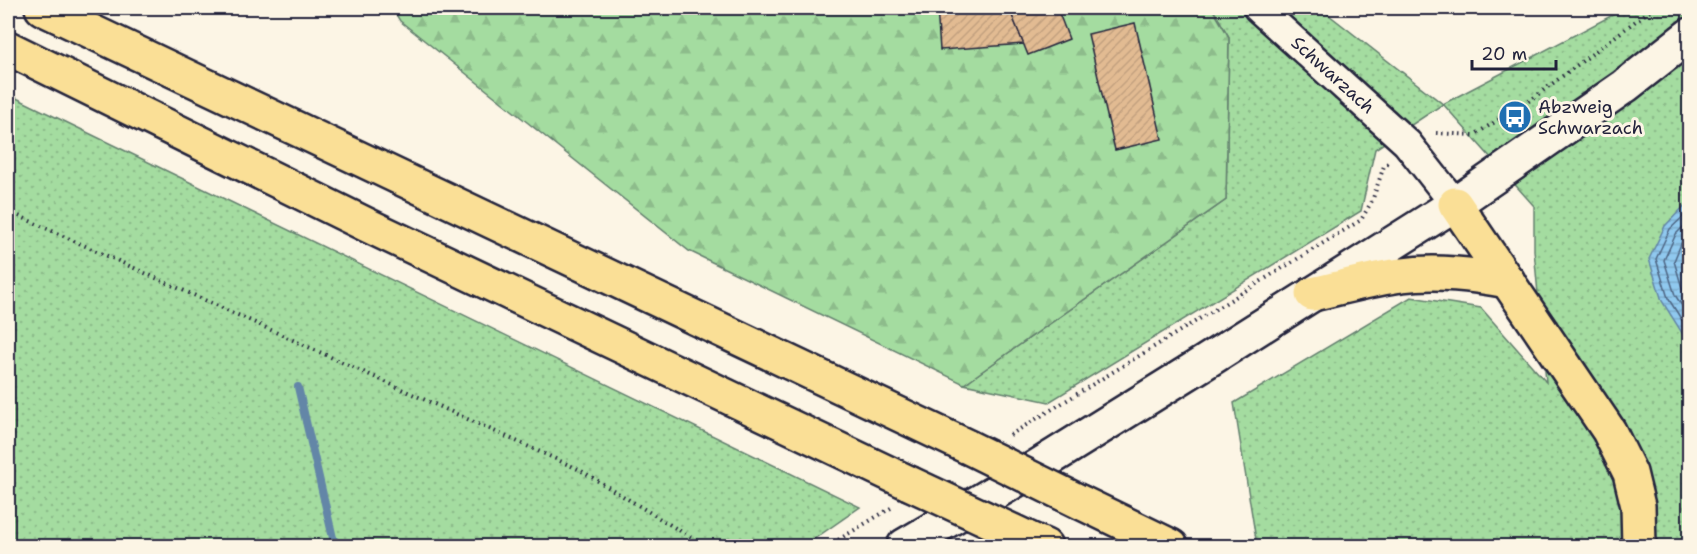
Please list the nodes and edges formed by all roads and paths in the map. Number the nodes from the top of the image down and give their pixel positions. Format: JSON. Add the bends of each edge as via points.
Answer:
{"nodes":[{"id":1,"x":42,"y":8,"type":"edge"},
{"id":2,"x":1258,"y":8,"type":"edge"},
{"id":3,"x":1653,"y":8,"type":"edge"},
{"id":4,"x":1689,"y":35,"type":"edge"},
{"id":5,"x":8,"y":48,"type":"edge"},
{"id":6,"x":1407,"y":143,"type":"junction"},
{"id":7,"x":1455,"y":204,"type":"junction"},
{"id":8,"x":8,"y":211,"type":"edge"},
{"id":9,"x":1508,"y":281,"type":"junction"},
{"id":10,"x":1312,"y":294,"type":"junction"},
{"id":11,"x":1009,"y":435,"type":"dead end"},
{"id":12,"x":904,"y":493,"type":"junction"},
{"id":13,"x":1637,"y":541,"type":"edge"},
{"id":14,"x":1035,"y":542,"type":"edge"},
{"id":15,"x":705,"y":546,"type":"edge"},
{"id":16,"x":828,"y":546,"type":"edge"},
{"id":17,"x":904,"y":546,"type":"edge"},
{"id":18,"x":1171,"y":546,"type":"edge"}],
"edges":[{"from":1,"to":18,"type":"highway","bridge":true},
{"from":2,"to":6,"type":"street","name":"Schwarzach"},
{"from":3,"to":6,"type":"path","via":[[1532,99],[1474,135],[1430,133]]},
{"from":4,"to":7,"type":"main road","via":[[1625,86]]},
{"from":5,"to":12,"type":"highway"},
{"from":6,"to":7,"type":"street","name":"Schwarzach"},
{"from":6,"to":11,"type":"path","via":[[1384,166],[1361,220]]},
{"from":7,"to":9,"type":"highway"},
{"from":7,"to":10,"type":"main road"},
{"from":8,"to":15,"type":"path","via":[[580,470]]},
{"from":9,"to":10,"type":"highway","via":[[1444,273],[1402,275]]},
{"from":9,"to":13,"type":"highway","via":[[1609,431],[1630,473],[1638,506]]},
{"from":10,"to":17,"type":"main road"},
{"from":12,"to":14,"type":"highway","bridge":true},
{"from":12,"to":16,"type":"path"}]}
